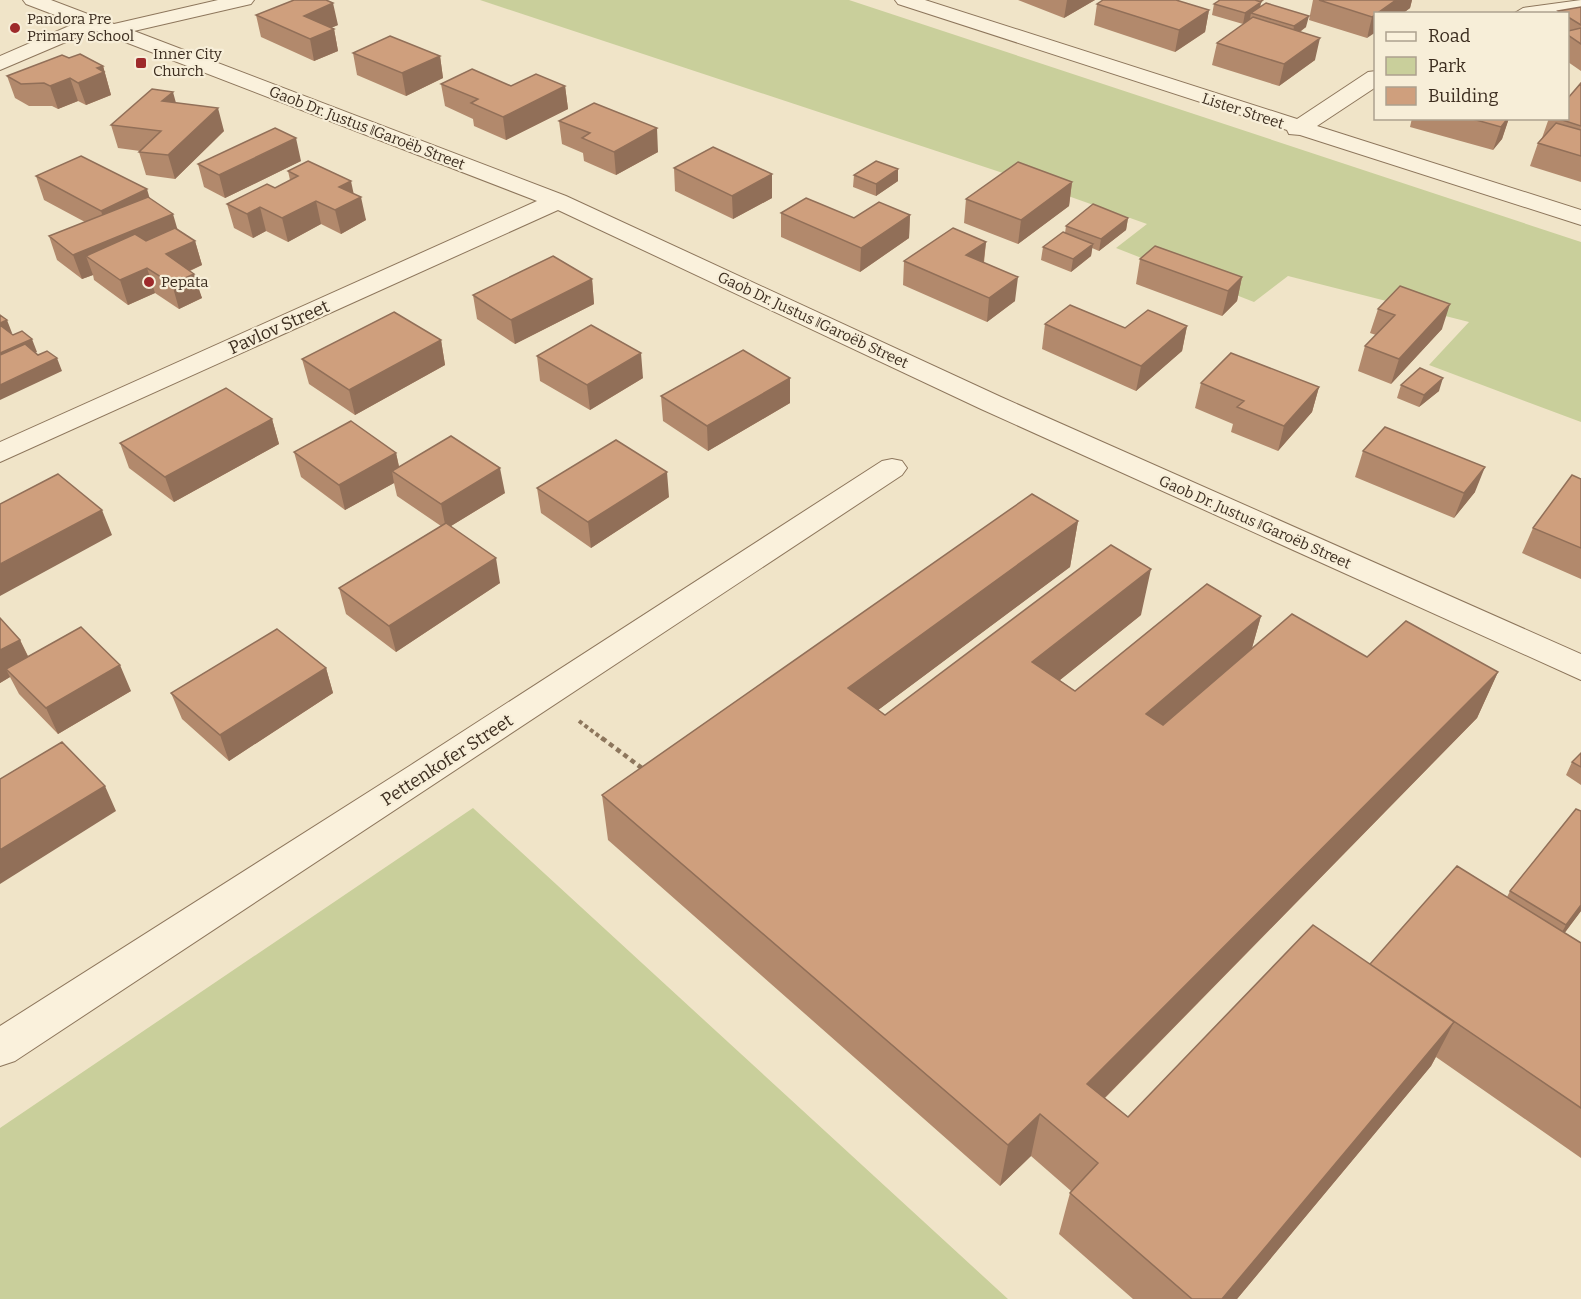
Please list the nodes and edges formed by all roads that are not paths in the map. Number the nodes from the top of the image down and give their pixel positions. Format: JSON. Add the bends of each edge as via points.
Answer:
{"nodes":[{"id":1,"x":33,"y":0,"type":"edge"},
{"id":2,"x":244,"y":0,"type":"edge"},
{"id":3,"x":905,"y":0,"type":"edge"},
{"id":4,"x":1581,"y":6,"type":"edge"},
{"id":5,"x":1538,"y":12,"type":"edge"},
{"id":6,"x":100,"y":28,"type":"junction"},
{"id":7,"x":0,"y":64,"type":"edge"},
{"id":8,"x":1374,"y":78,"type":"edge"},
{"id":9,"x":1297,"y":129,"type":"junction"},
{"id":10,"x":558,"y":201,"type":"junction"},
{"id":11,"x":1581,"y":218,"type":"edge"},
{"id":12,"x":0,"y":453,"type":"edge"},
{"id":13,"x":891,"y":468,"type":"dead end"},
{"id":14,"x":1581,"y":668,"type":"edge"},
{"id":15,"x":0,"y":1048,"type":"edge"}],
"edges":[{"from":1,"to":6,"type":"street","name":"Gaob Dr. Justus ǁGaroëb Street"},
{"from":2,"to":6,"type":"street"},
{"from":3,"to":9,"type":"street","name":"Lister Street"},
{"from":4,"to":5,"type":"street"},
{"from":6,"to":7,"type":"street"},
{"from":6,"to":10,"type":"street","name":"Gaob Dr. Justus ǁGaroëb Street"},
{"from":8,"to":9,"type":"street"},
{"from":9,"to":11,"type":"street","name":"Lister Street"},
{"from":10,"to":12,"type":"street","name":"Pavlov Street"},
{"from":10,"to":14,"type":"street","name":"Gaob Dr. Justus ǁGaroëb Street","via":[[991,403]]},
{"from":13,"to":15,"type":"street","name":"Pettenkofer Street"}]}
